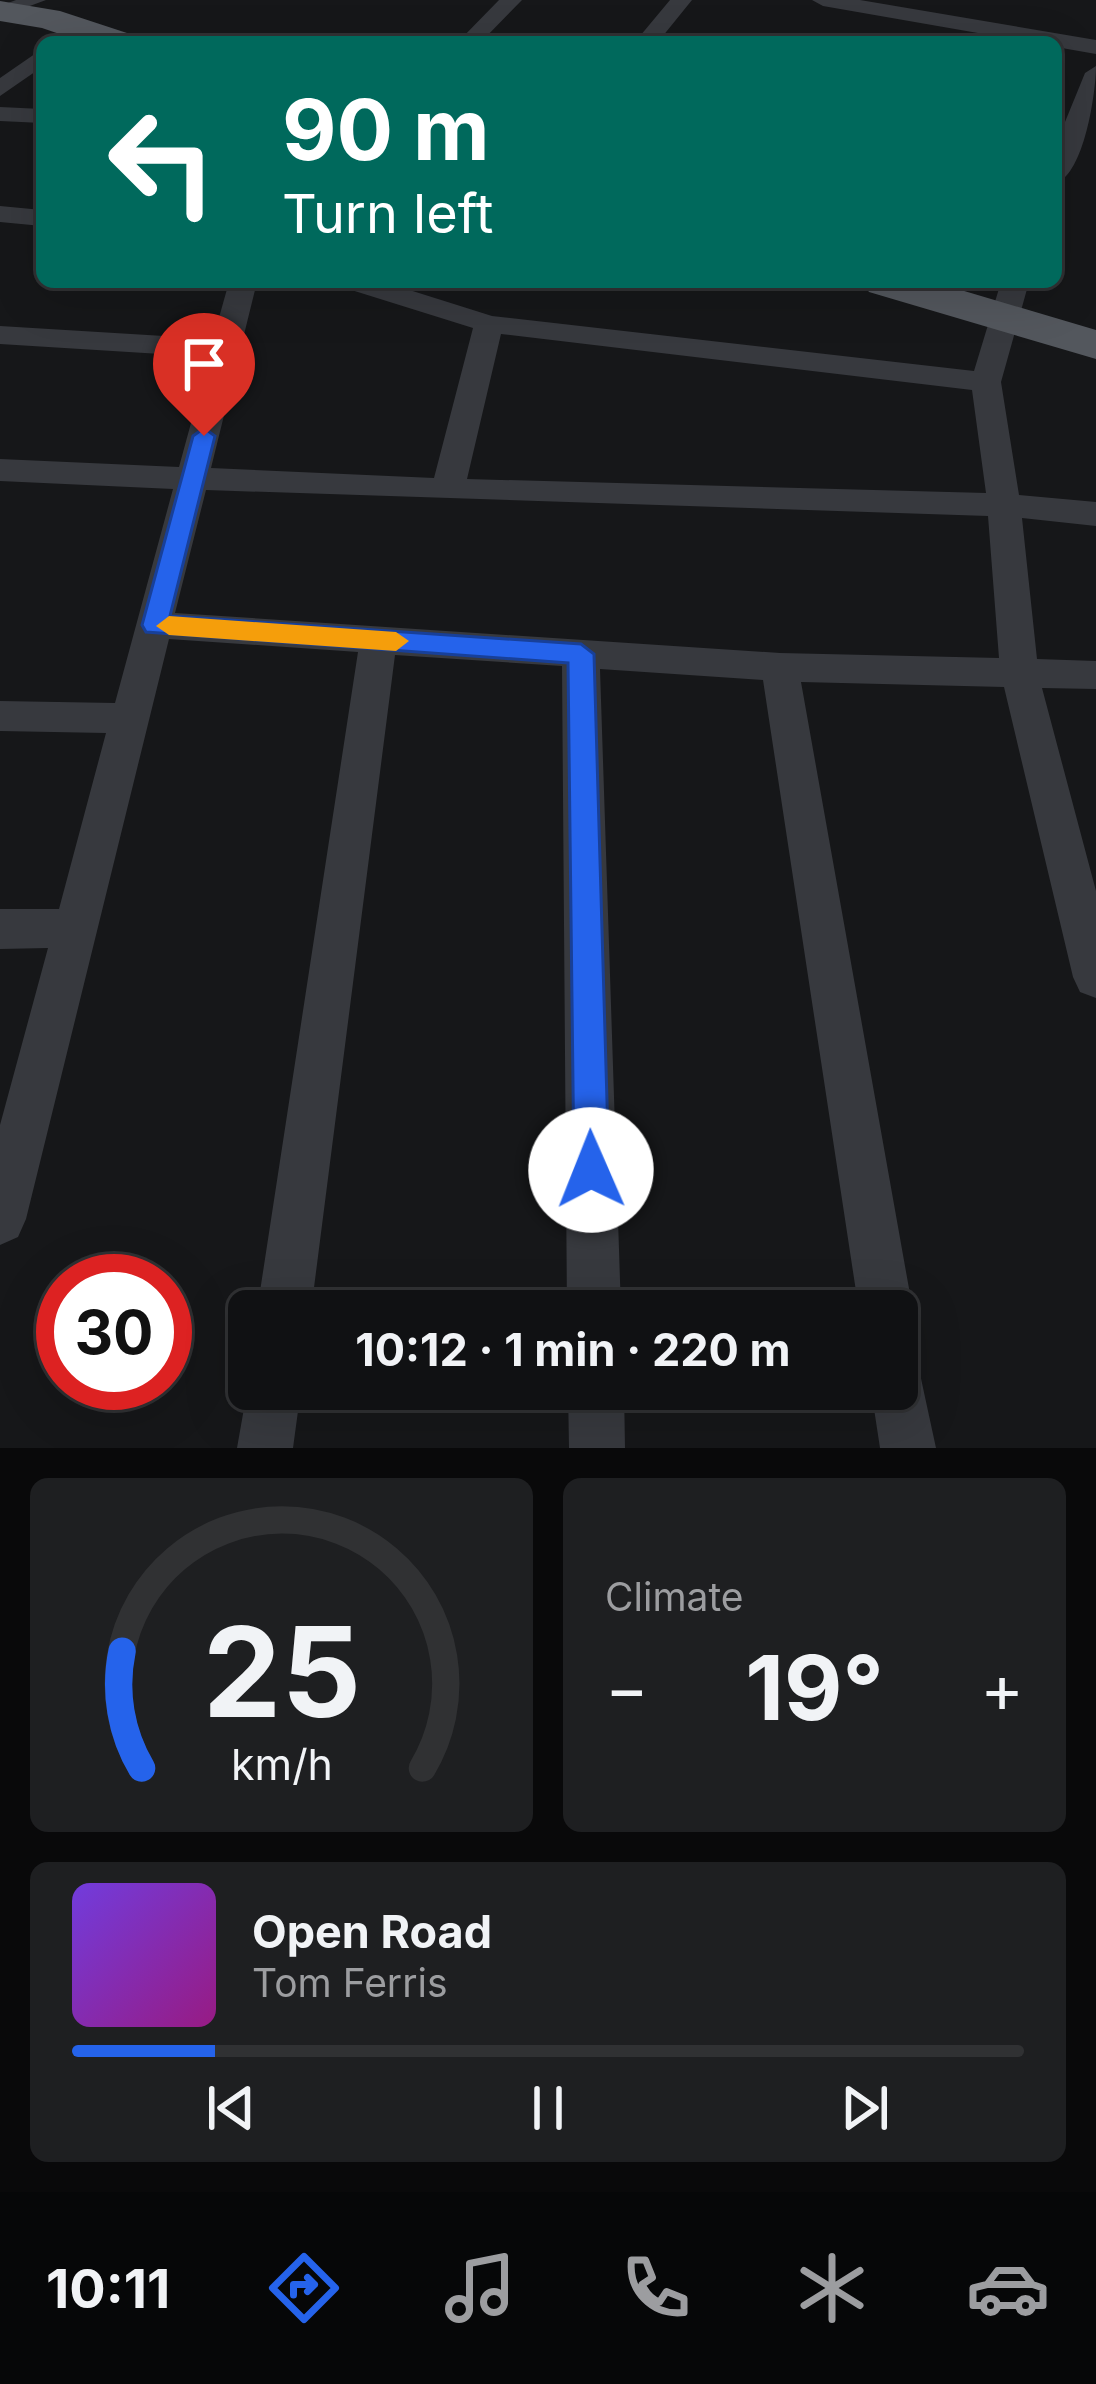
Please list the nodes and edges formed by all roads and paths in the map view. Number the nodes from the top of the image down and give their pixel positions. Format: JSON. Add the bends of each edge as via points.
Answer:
{"nodes":[{"id":1,"x":511,"y":0,"type":"edge"},
{"id":2,"x":681,"y":0,"type":"edge"},
{"id":3,"x":823,"y":0,"type":"edge"},
{"id":4,"x":13,"y":8,"type":"edge"},
{"id":5,"x":888,"y":13,"type":"edge"},
{"id":6,"x":68,"y":35,"type":"edge"},
{"id":7,"x":475,"y":36,"type":"edge"},
{"id":8,"x":651,"y":36,"type":"edge"},
{"id":9,"x":1029,"y":36,"type":"edge"},
{"id":10,"x":1062,"y":41,"type":"edge"},
{"id":11,"x":1096,"y":47,"type":"edge"},
{"id":12,"x":36,"y":61,"type":"edge"},
{"id":13,"x":1096,"y":73,"type":"edge"},
{"id":14,"x":0,"y":89,"type":"edge"},
{"id":15,"x":1090,"y":106,"type":"edge"},
{"id":16,"x":0,"y":114,"type":"edge"},
{"id":17,"x":36,"y":116,"type":"edge"},
{"id":18,"x":1062,"y":164,"type":"edge"},
{"id":19,"x":0,"y":214,"type":"edge"},
{"id":20,"x":36,"y":217,"type":"edge"},
{"id":21,"x":241,"y":288,"type":"edge"},
{"id":22,"x":375,"y":288,"type":"edge"},
{"id":23,"x":925,"y":288,"type":"edge"},
{"id":24,"x":1008,"y":300,"type":"edge"},
{"id":25,"x":489,"y":324,"type":"junction"},
{"id":26,"x":0,"y":335,"type":"edge"},
{"id":27,"x":1096,"y":345,"type":"edge"},
{"id":28,"x":226,"y":349,"type":"junction"},
{"id":29,"x":986,"y":382,"type":"junction"},
{"id":30,"x":2,"y":474,"type":"edge"},
{"id":31,"x":194,"y":477,"type":"junction"},
{"id":32,"x":448,"y":490,"type":"junction"},
{"id":33,"x":1004,"y":505,"type":"junction"},
{"id":34,"x":1096,"y":514,"type":"edge"},
{"id":35,"x":155,"y":625,"type":"junction"},
{"id":36,"x":378,"y":640,"type":"junction"},
{"id":37,"x":581,"y":654,"type":"junction"},
{"id":38,"x":780,"y":668,"type":"junction"},
{"id":39,"x":1019,"y":670,"type":"junction"},
{"id":40,"x":1096,"y":675,"type":"edge"},
{"id":41,"x":0,"y":716,"type":"edge"},
{"id":42,"x":130,"y":718,"type":"junction"},
{"id":43,"x":76,"y":928,"type":"junction"},
{"id":44,"x":0,"y":929,"type":"edge"},
{"id":45,"x":1096,"y":977,"type":"edge"},
{"id":46,"x":0,"y":1220,"type":"edge"},
{"id":47,"x":287,"y":1290,"type":"edge"},
{"id":48,"x":594,"y":1290,"type":"edge"},
{"id":49,"x":883,"y":1290,"type":"edge"},
{"id":50,"x":270,"y":1410,"type":"edge"},
{"id":51,"x":596,"y":1410,"type":"edge"},
{"id":52,"x":902,"y":1410,"type":"edge"},
{"id":53,"x":265,"y":1448,"type":"edge"},
{"id":54,"x":597,"y":1448,"type":"edge"},
{"id":55,"x":908,"y":1448,"type":"edge"}],
"edges":[{"from":1,"to":7,"type":"street"},
{"from":2,"to":8,"type":"street"},
{"from":3,"to":5,"type":"street"},
{"from":4,"to":6,"type":"main road"},
{"from":5,"to":9,"type":"street"},
{"from":10,"to":11,"type":"street"},
{"from":12,"to":14,"type":"street"},
{"from":13,"to":15,"type":"street"},
{"from":15,"to":18,"type":"street"},
{"from":16,"to":17,"type":"street"},
{"from":19,"to":20,"type":"street"},
{"from":21,"to":28,"type":"street"},
{"from":22,"to":25,"type":"street"},
{"from":23,"to":24,"type":"main road"},
{"from":24,"to":27,"type":"main road"},
{"from":24,"to":29,"type":"street"},
{"from":25,"to":29,"type":"street"},
{"from":25,"to":32,"type":"street"},
{"from":26,"to":28,"type":"street"},
{"from":28,"to":31,"type":"street"},
{"from":29,"to":33,"type":"street"},
{"from":30,"to":31,"type":"street"},
{"from":31,"to":32,"type":"street"},
{"from":31,"to":35,"type":"street"},
{"from":32,"to":33,"type":"street"},
{"from":33,"to":34,"type":"street"},
{"from":33,"to":39,"type":"street"},
{"from":35,"to":36,"type":"street"},
{"from":35,"to":42,"type":"street"},
{"from":36,"to":37,"type":"street"},
{"from":36,"to":47,"type":"street"},
{"from":37,"to":38,"type":"street"},
{"from":37,"to":48,"type":"street"},
{"from":38,"to":39,"type":"street"},
{"from":38,"to":49,"type":"street"},
{"from":39,"to":40,"type":"street"},
{"from":39,"to":45,"type":"street"},
{"from":41,"to":42,"type":"street"},
{"from":42,"to":43,"type":"street"},
{"from":43,"to":44,"type":"street"},
{"from":43,"to":46,"type":"street"},
{"from":50,"to":53,"type":"street"},
{"from":51,"to":54,"type":"street"},
{"from":52,"to":55,"type":"street"}]}
